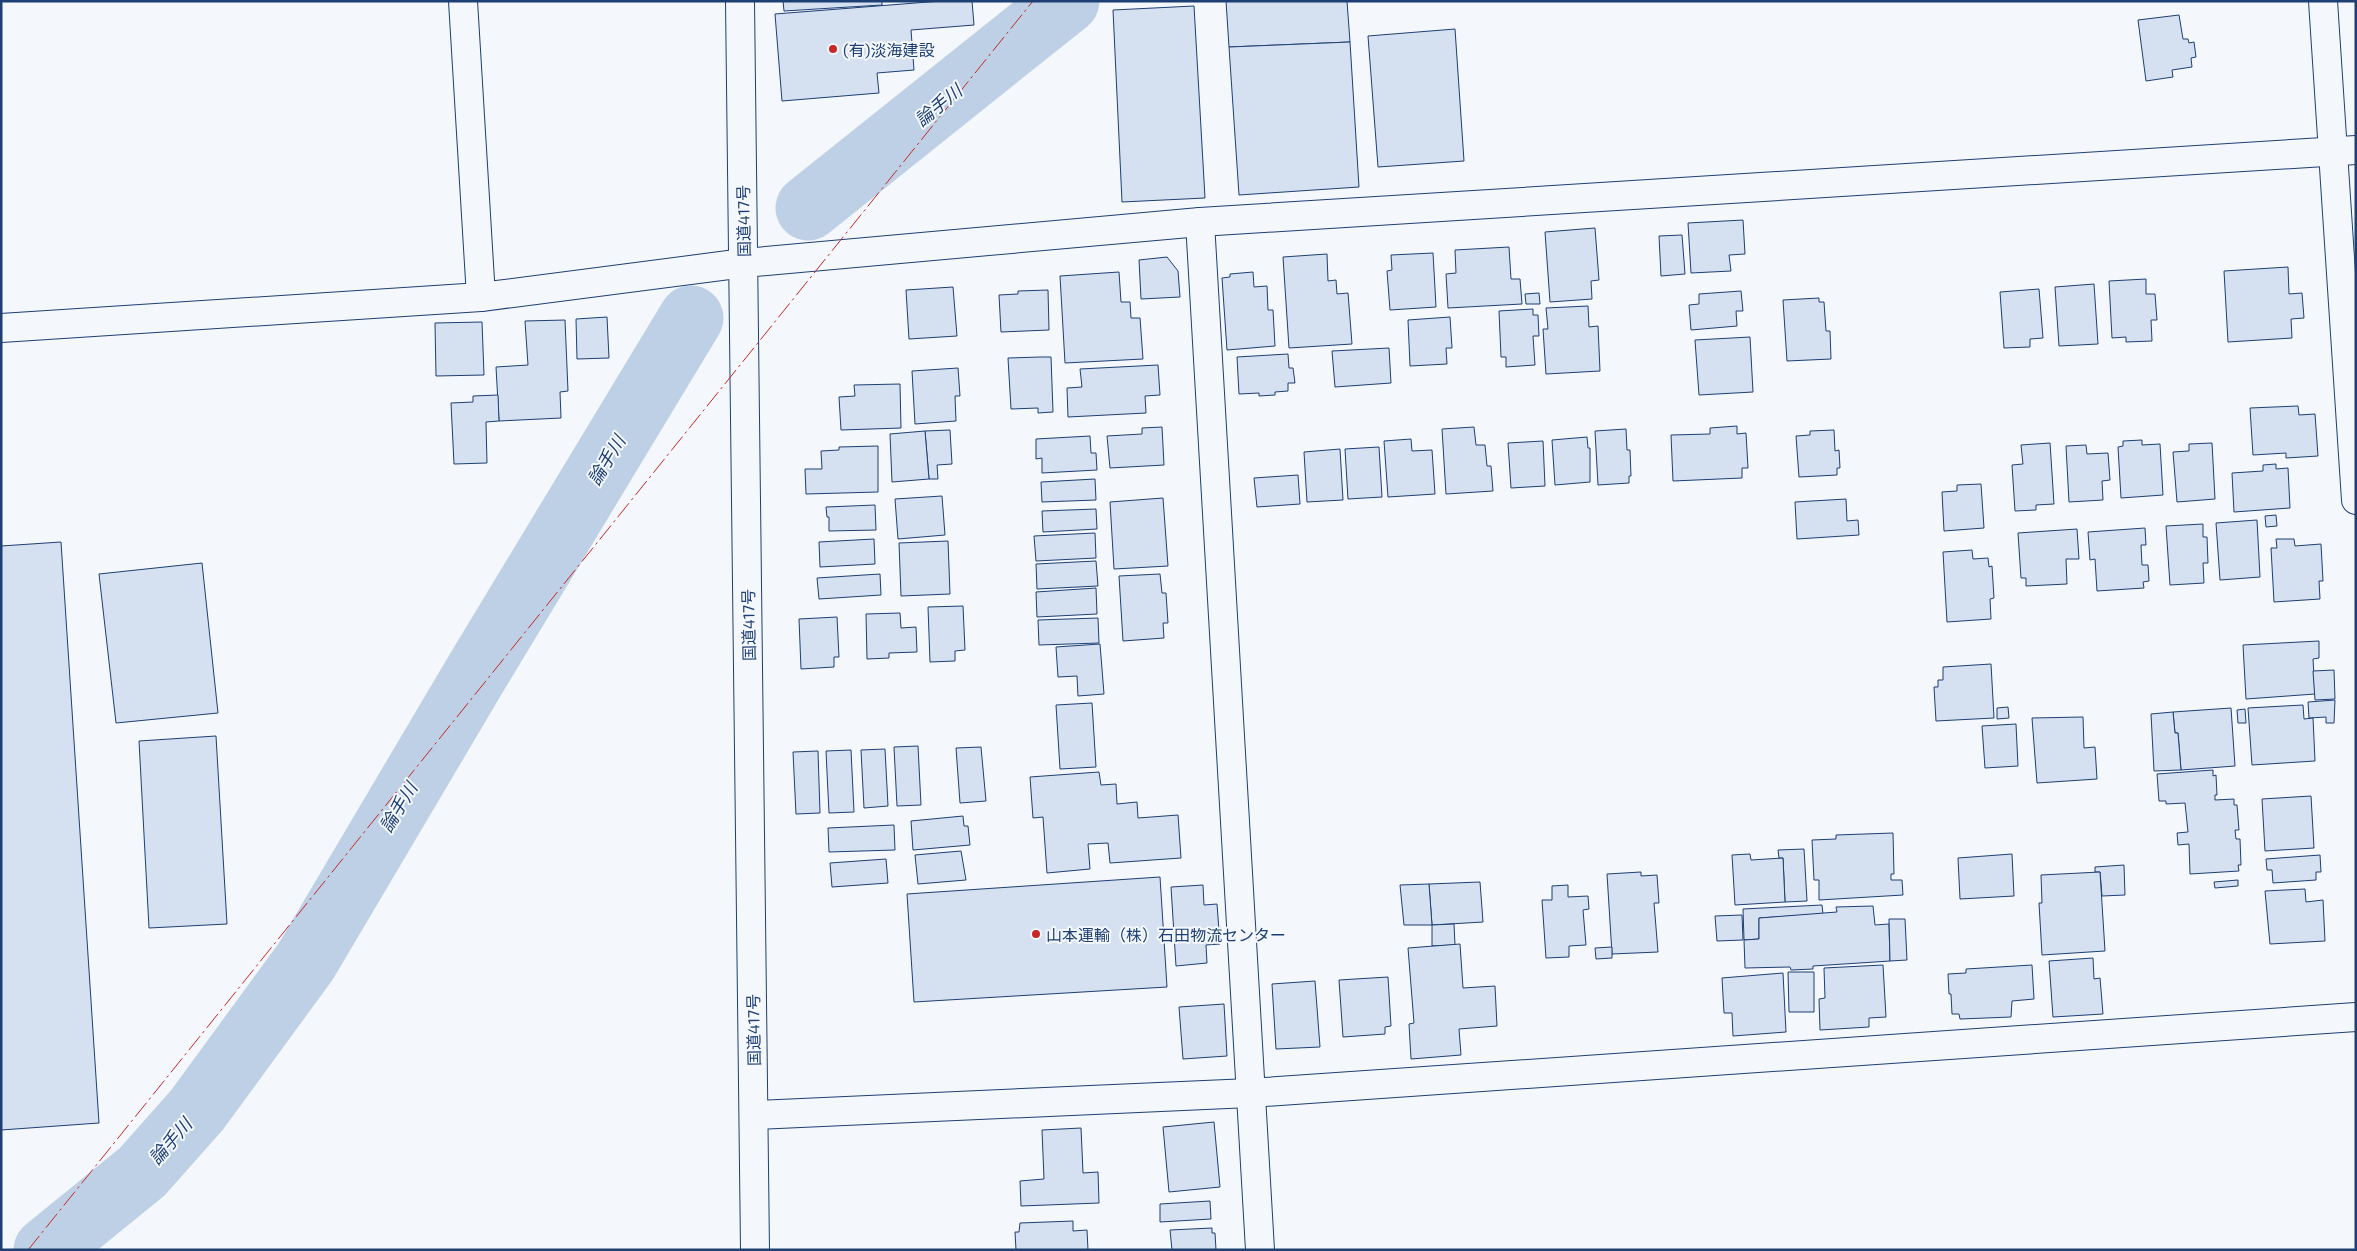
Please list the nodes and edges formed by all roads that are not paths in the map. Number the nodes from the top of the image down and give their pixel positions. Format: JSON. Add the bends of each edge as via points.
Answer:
{"nodes":[{"id":1,"x":462,"y":1,"type":"edge"},
{"id":2,"x":740,"y":1,"type":"edge"},
{"id":3,"x":2323,"y":1,"type":"edge"},
{"id":4,"x":2344,"y":151,"type":"edge"},
{"id":5,"x":1200,"y":222,"type":"junction"},
{"id":6,"x":744,"y":263,"type":"junction"},
{"id":7,"x":481,"y":296,"type":"junction"},
{"id":8,"x":1,"y":328,"type":"edge"},
{"id":9,"x":2356,"y":500,"type":"edge"},
{"id":10,"x":2356,"y":1017,"type":"edge"},
{"id":11,"x":1250,"y":1094,"type":"junction"},
{"id":12,"x":754,"y":1115,"type":"junction"},
{"id":13,"x":755,"y":1250,"type":"edge"},
{"id":14,"x":1260,"y":1250,"type":"edge"}],
"edges":[{"from":1,"to":7,"type":"main road"},
{"from":2,"to":6,"type":"main road","name":"国道417号"},
{"from":3,"to":4,"type":"main road"},
{"from":4,"to":5,"type":"main road"},
{"from":4,"to":9,"type":"main road"},
{"from":5,"to":6,"type":"main road"},
{"from":5,"to":11,"type":"main road"},
{"from":6,"to":7,"type":"main road"},
{"from":6,"to":12,"type":"main road","name":"国道417号"},
{"from":7,"to":8,"type":"main road"},
{"from":10,"to":11,"type":"main road"},
{"from":11,"to":12,"type":"main road"},
{"from":11,"to":14,"type":"main road"},
{"from":12,"to":13,"type":"main road","name":"国道417号"}]}
